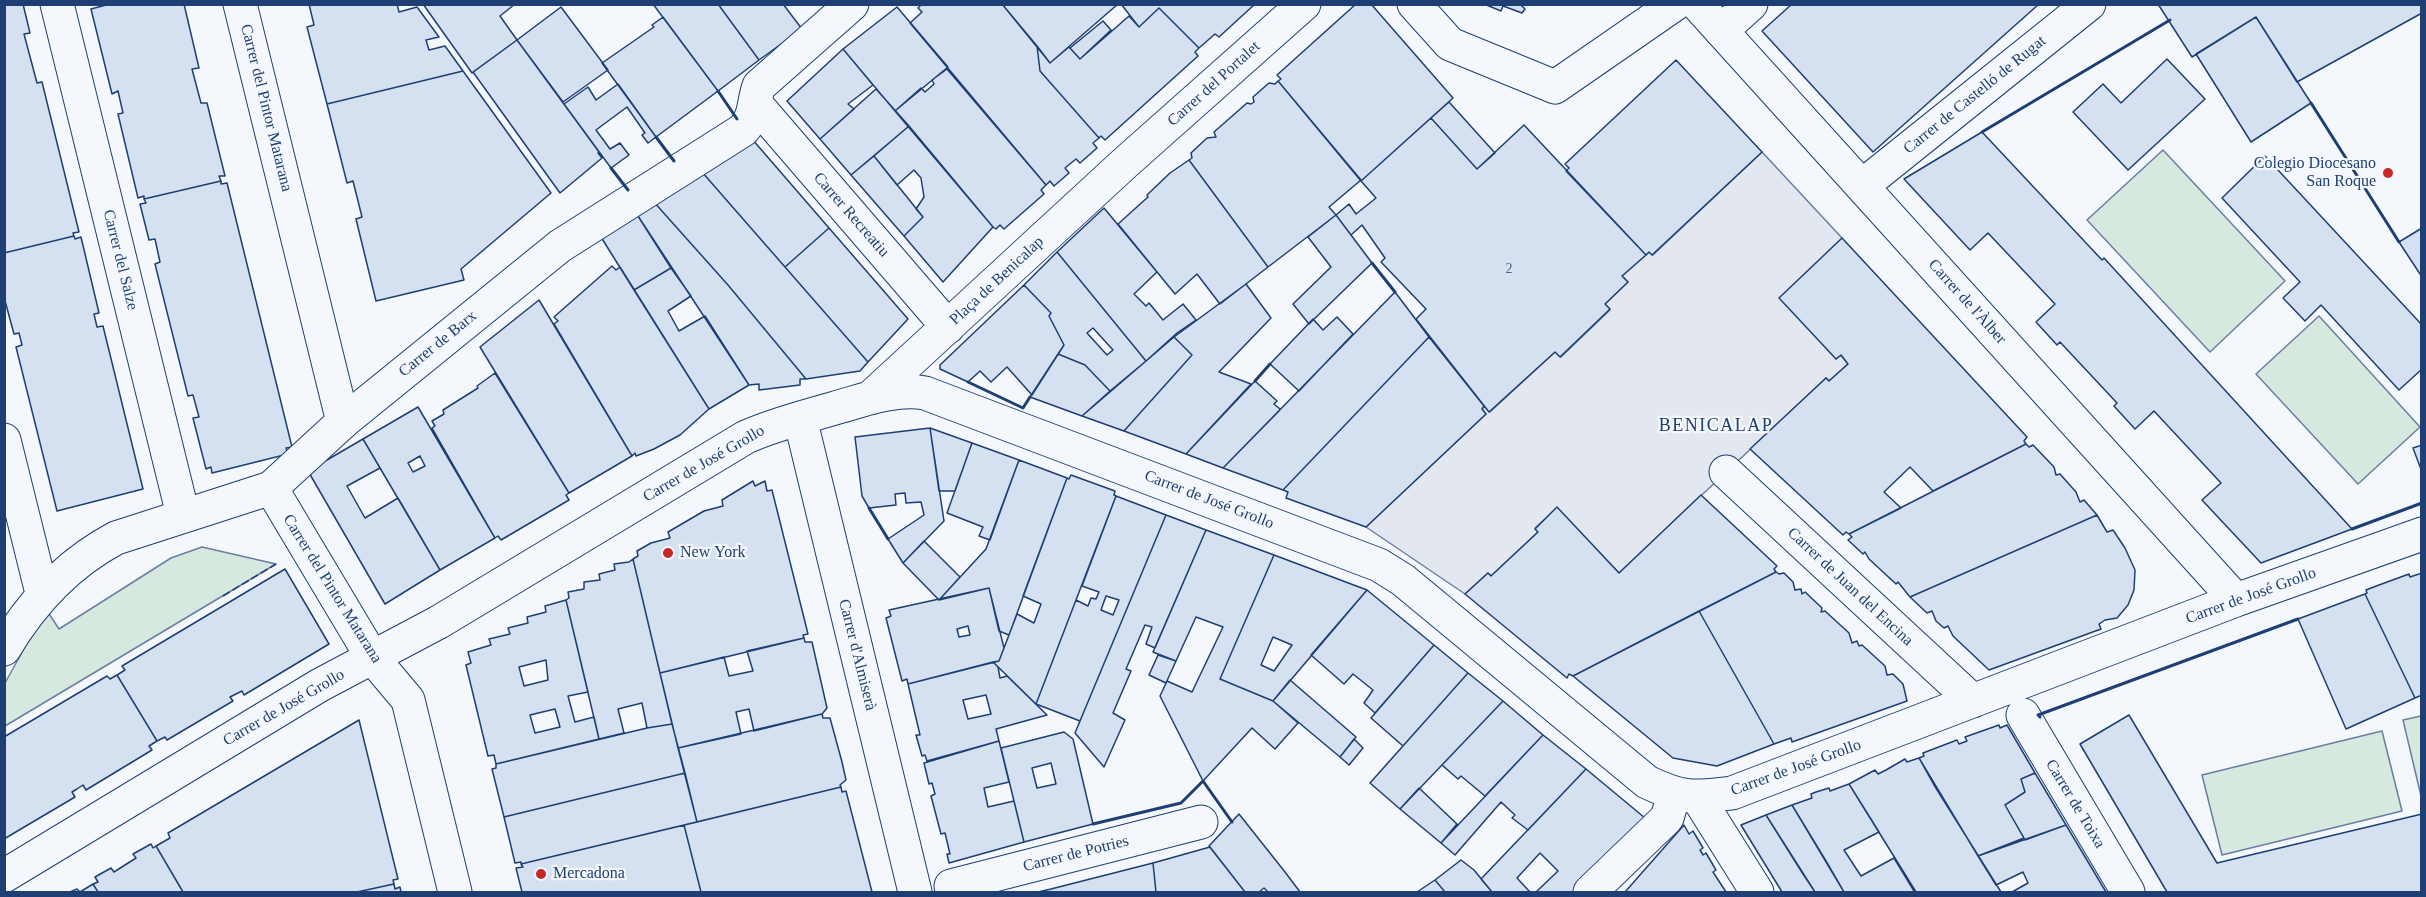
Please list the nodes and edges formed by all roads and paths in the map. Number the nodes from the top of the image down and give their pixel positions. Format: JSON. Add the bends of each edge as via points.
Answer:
{"nodes":[{"id":1,"x":57,"y":4,"type":"edge"},
{"id":2,"x":240,"y":4,"type":"edge"},
{"id":3,"x":852,"y":4,"type":"edge"},
{"id":4,"x":1304,"y":4,"type":"edge"},
{"id":5,"x":1414,"y":4,"type":"edge"},
{"id":6,"x":1674,"y":4,"type":"edge"},
{"id":7,"x":1697,"y":4,"type":"edge"},
{"id":8,"x":1751,"y":4,"type":"edge"},
{"id":9,"x":2089,"y":4,"type":"edge"},
{"id":10,"x":1721,"y":31,"type":"junction"},
{"id":11,"x":755,"y":103,"type":"junction"},
{"id":12,"x":1125,"y":163,"type":"joint"},
{"id":13,"x":1862,"y":186,"type":"junction"},
{"id":14,"x":948,"y":327,"type":"junction"},
{"id":15,"x":868,"y":399,"type":"junction"},
{"id":16,"x":800,"y":418,"type":"junction"},
{"id":17,"x":343,"y":422,"type":"junction"},
{"id":18,"x":4,"y":440,"type":"edge"},
{"id":19,"x":1726,"y":472,"type":"dead end"},
{"id":20,"x":271,"y":488,"type":"junction"},
{"id":21,"x":183,"y":515,"type":"junction"},
{"id":22,"x":2421,"y":534,"type":"edge"},
{"id":23,"x":42,"y":594,"type":"junction"},
{"id":24,"x":2236,"y":600,"type":"junction"},
{"id":25,"x":4,"y":650,"type":"edge"},
{"id":26,"x":372,"y":657,"type":"junction"},
{"id":27,"x":1973,"y":701,"type":"junction"},
{"id":28,"x":2022,"y":715,"type":"dead end"},
{"id":29,"x":1686,"y":796,"type":"junction"},
{"id":30,"x":1201,"y":822,"type":"dead end"},
{"id":31,"x":4,"y":876,"type":"edge"},
{"id":32,"x":951,"y":886,"type":"dead end"},
{"id":33,"x":455,"y":892,"type":"edge"},
{"id":34,"x":915,"y":892,"type":"edge"},
{"id":35,"x":1590,"y":892,"type":"edge"},
{"id":36,"x":1757,"y":892,"type":"edge"},
{"id":37,"x":2128,"y":892,"type":"edge"}],
"edges":[{"from":1,"to":21,"type":"street","name":"Carrer del Salze"},
{"from":2,"to":17,"type":"street","name":"Carrer del Pintor Matarana"},
{"from":3,"to":11,"type":"street","name":"Carrer de Barx","via":[[759,86]]},
{"from":4,"to":12,"type":"street","name":"Carrer del Portalet"},
{"from":5,"to":6,"type":"street","via":[[1450,44],[1556,87]]},
{"from":7,"to":10,"type":"street","name":"Carrer de l'Àlber"},
{"from":8,"to":10,"type":"street"},
{"from":9,"to":13,"type":"street","name":"Carrer de Castelló de Rugat"},
{"from":10,"to":13,"type":"street","name":"Carrer de l'Àlber"},
{"from":11,"to":14,"type":"street","name":"Carrer Recreatiu"},
{"from":11,"to":17,"type":"street","name":"Carrer de Barx","via":[[754,114],[743,130],[560,246]]},
{"from":12,"to":14,"type":"street","name":"Plaça de Benicalap"},
{"from":13,"to":24,"type":"street","name":"Carrer de l'Àlber"},
{"from":14,"to":15,"type":"street","name":"Plaça de Benicalap"},
{"from":15,"to":16,"type":"street","name":"Carrer de José Grollo"},
{"from":15,"to":29,"type":"street","name":"Carrer de José Grollo","via":[[911,390],[926,393],[1379,565],[1403,580],[1647,782]]},
{"from":16,"to":26,"type":"street","name":"Carrer de José Grollo","via":[[746,437],[439,622]]},
{"from":16,"to":34,"type":"street","name":"Carrer d'Almiserà"},
{"from":17,"to":20,"type":"street","name":"Carrer de Barx"},
{"from":18,"to":23,"type":"street"},
{"from":19,"to":27,"type":"street","name":"Carrer de Juan del Encina"},
{"from":20,"to":21,"type":"street","name":"Carrer de Barx"},
{"from":20,"to":26,"type":"street","name":"Carrer del Pintor Matarana"},
{"from":21,"to":23,"type":"street","name":"Carrer de Barx","via":[[94,549]]},
{"from":22,"to":24,"type":"street","name":"Carrer de José Grollo"},
{"from":23,"to":25,"type":"street","name":"Carrer de Barx"},
{"from":24,"to":27,"type":"street","name":"Carrer de José Grollo"},
{"from":26,"to":31,"type":"street","name":"Carrer de José Grollo"},
{"from":26,"to":33,"type":"street","name":"Carrer del Pintor Matarana","via":[[408,700]]},
{"from":27,"to":29,"type":"street","name":"Carrer de José Grollo","via":[[1732,793]]},
{"from":28,"to":37,"type":"street","name":"Carrer de Toixa"},
{"from":29,"to":35,"type":"street"},
{"from":29,"to":36,"type":"street"},
{"from":30,"to":32,"type":"street","name":"Carrer de Potries"}]}
